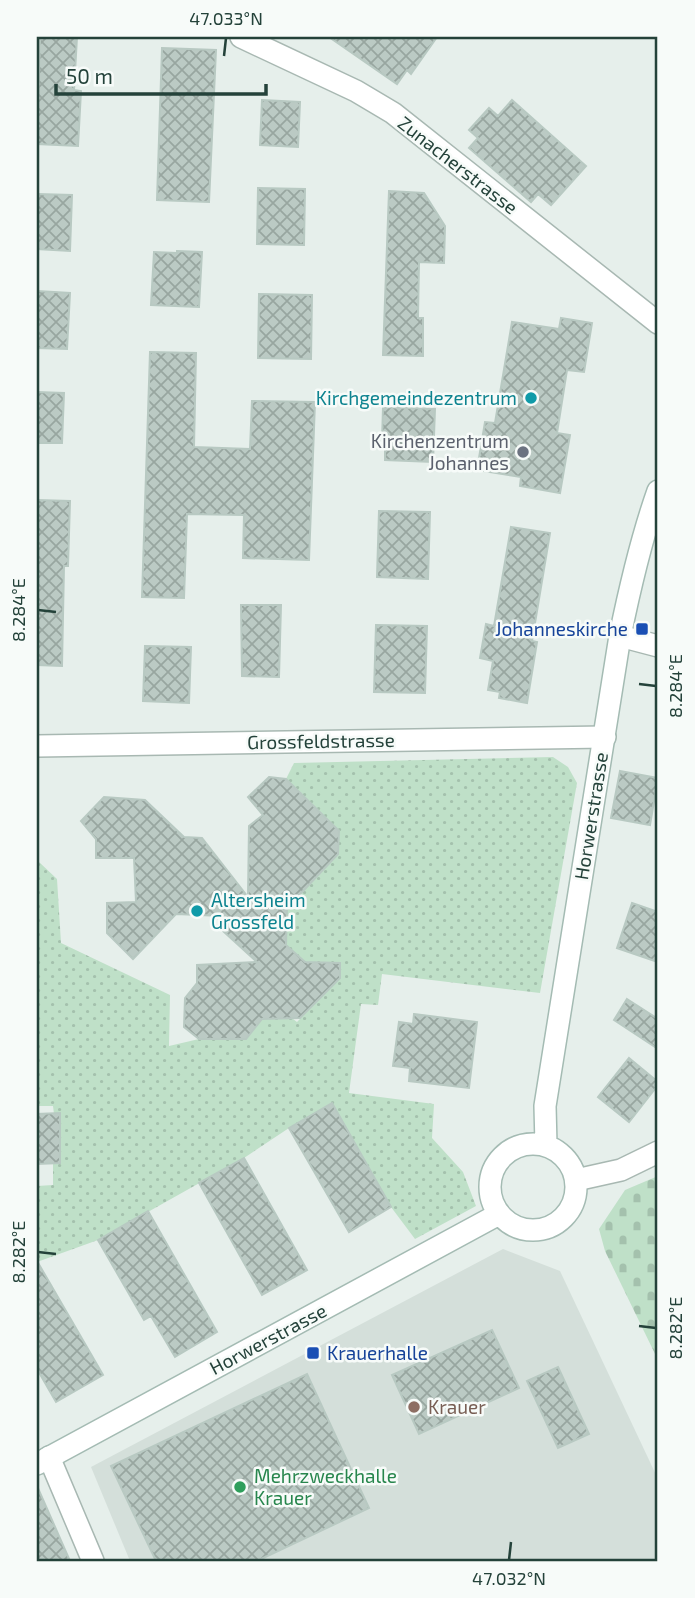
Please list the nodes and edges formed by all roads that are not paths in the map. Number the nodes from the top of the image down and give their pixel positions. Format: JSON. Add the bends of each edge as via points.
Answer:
{"nodes":[{"id":1,"x":241,"y":37,"type":"edge"},
{"id":2,"x":658,"y":323,"type":"edge"},
{"id":3,"x":658,"y":491,"type":"edge"},
{"id":4,"x":620,"y":636,"type":"junction"},
{"id":5,"x":658,"y":646,"type":"edge"},
{"id":6,"x":605,"y":737,"type":"junction"},
{"id":7,"x":37,"y":746,"type":"edge"},
{"id":8,"x":545,"y":1145,"type":"junction"},
{"id":9,"x":658,"y":1152,"type":"edge"},
{"id":10,"x":576,"y":1180,"type":"junction"},
{"id":11,"x":499,"y":1214,"type":"junction"},
{"id":12,"x":43,"y":1461,"type":"edge"},
{"id":13,"x":93,"y":1561,"type":"edge"}],
"edges":[{"from":1,"to":2,"type":"street","name":"Zunacherstrasse","via":[[393,113]]},
{"from":3,"to":4,"type":"street","name":"Horwerstrasse"},
{"from":4,"to":5,"type":"street"},
{"from":4,"to":6,"type":"street","name":"Horwerstrasse"},
{"from":6,"to":7,"type":"street","name":"Grossfeldstrasse"},
{"from":6,"to":8,"type":"street","name":"Horwerstrasse","via":[[545,1105]]},
{"from":8,"to":10,"type":"street","via":[[560,1152]]},
{"from":8,"to":11,"type":"street","via":[[514,1147],[501,1157],[489,1185]]},
{"from":9,"to":10,"type":"street","via":[[621,1170]]},
{"from":10,"to":11,"type":"street","via":[[575,1197],[556,1224],[528,1230]]},
{"from":11,"to":12,"type":"street","name":"Horwerstrasse"},
{"from":12,"to":13,"type":"street"}]}
